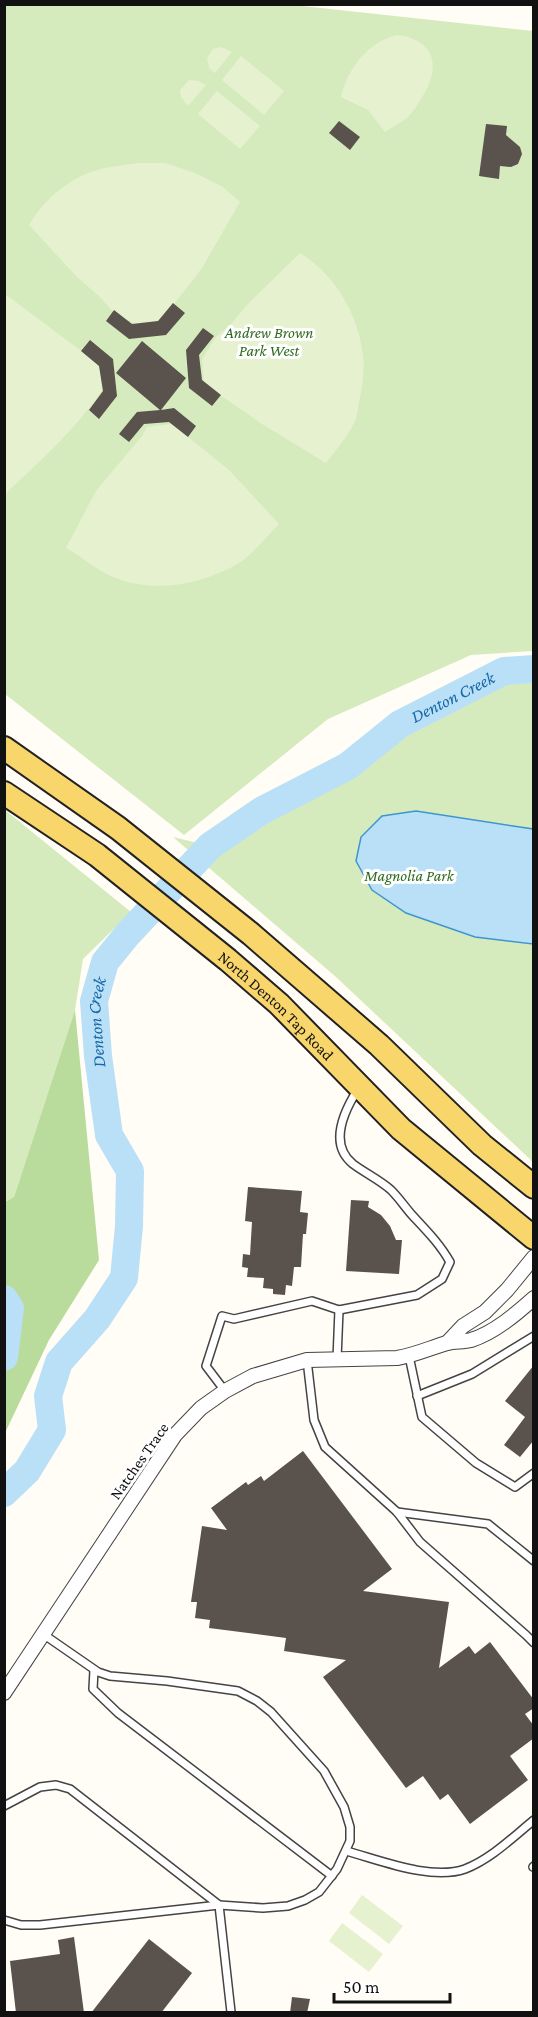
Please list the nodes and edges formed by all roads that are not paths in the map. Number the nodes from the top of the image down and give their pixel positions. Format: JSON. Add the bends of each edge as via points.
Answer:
{"nodes":[{"id":1,"x":4,"y":748,"type":"edge"},
{"id":2,"x":4,"y":793,"type":"edge"},
{"id":3,"x":359,"y":1087,"type":"junction"},
{"id":4,"x":534,"y":1188,"type":"edge"},
{"id":5,"x":534,"y":1238,"type":"edge"},
{"id":6,"x":534,"y":1257,"type":"edge"},
{"id":7,"x":534,"y":1298,"type":"edge"},
{"id":8,"x":339,"y":1310,"type":"junction"},
{"id":9,"x":534,"y":1336,"type":"edge"},
{"id":10,"x":447,"y":1343,"type":"junction"},
{"id":11,"x":409,"y":1356,"type":"junction"},
{"id":12,"x":337,"y":1359,"type":"junction"},
{"id":13,"x":307,"y":1360,"type":"junction"},
{"id":14,"x":225,"y":1391,"type":"junction"},
{"id":15,"x":417,"y":1396,"type":"junction"},
{"id":16,"x":534,"y":1473,"type":"edge"},
{"id":17,"x":397,"y":1512,"type":"junction"},
{"id":18,"x":534,"y":1561,"type":"edge"},
{"id":19,"x":43,"y":1634,"type":"junction"},
{"id":20,"x":534,"y":1643,"type":"edge"},
{"id":21,"x":94,"y":1670,"type":"junction"},
{"id":22,"x":4,"y":1693,"type":"edge"},
{"id":23,"x":4,"y":1806,"type":"edge"},
{"id":24,"x":534,"y":1820,"type":"edge"},
{"id":25,"x":346,"y":1851,"type":"junction"},
{"id":26,"x":332,"y":1876,"type":"junction"},
{"id":27,"x":219,"y":1905,"type":"junction"},
{"id":28,"x":4,"y":1920,"type":"edge"},
{"id":29,"x":231,"y":2013,"type":"edge"}],
"edges":[{"from":1,"to":4,"type":"main road","via":[[118,828],[251,934]]},
{"from":2,"to":3,"type":"main road","name":"North Denton Tap Road","via":[[97,855],[228,960],[279,1004]]},
{"from":3,"to":5,"type":"main road","name":"North Denton Tap Road","via":[[401,1129]]},
{"from":3,"to":8,"type":"lane","via":[[348,1104],[340,1132],[344,1155],[391,1191],[450,1262],[442,1280],[417,1295]]},
{"from":6,"to":10,"type":"street","name":"Natches Trace","via":[[485,1312],[463,1326]]},
{"from":7,"to":10,"type":"street","name":"Natches Trace","via":[[491,1330],[471,1340]]},
{"from":8,"to":12,"type":"lane"},
{"from":8,"to":14,"type":"lane","via":[[312,1301],[234,1319],[222,1316],[206,1366]]},
{"from":9,"to":15,"type":"lane","via":[[472,1374]]},
{"from":10,"to":11,"type":"street","name":"Natches Trace"},
{"from":11,"to":12,"type":"street","name":"Natches Trace"},
{"from":11,"to":15,"type":"lane"},
{"from":12,"to":13,"type":"street","name":"Natches Trace"},
{"from":13,"to":14,"type":"street","name":"Natches Trace","via":[[253,1376]]},
{"from":13,"to":17,"type":"lane","via":[[314,1420],[325,1447]]},
{"from":14,"to":19,"type":"street","name":"Natches Trace","via":[[201,1408],[175,1435]]},
{"from":15,"to":16,"type":"lane","via":[[422,1417],[476,1462],[514,1487]]},
{"from":17,"to":18,"type":"lane","via":[[488,1524]]},
{"from":17,"to":20,"type":"lane","via":[[420,1542]]},
{"from":19,"to":21,"type":"lane"},
{"from":19,"to":22,"type":"street","name":"Natches Trace"},
{"from":21,"to":25,"type":"lane","via":[[110,1676],[238,1692],[257,1701],[324,1771],[350,1827]]},
{"from":21,"to":26,"type":"lane","via":[[93,1689],[122,1716]]},
{"from":23,"to":27,"type":"lane","via":[[40,1787],[56,1785],[70,1789]]},
{"from":24,"to":25,"type":"lane","via":[[495,1851],[466,1868],[448,1873],[410,1869]]},
{"from":25,"to":26,"type":"lane"},
{"from":26,"to":27,"type":"lane","via":[[320,1892],[288,1906]]},
{"from":27,"to":28,"type":"lane","via":[[40,1925]]},
{"from":27,"to":29,"type":"lane"}]}
